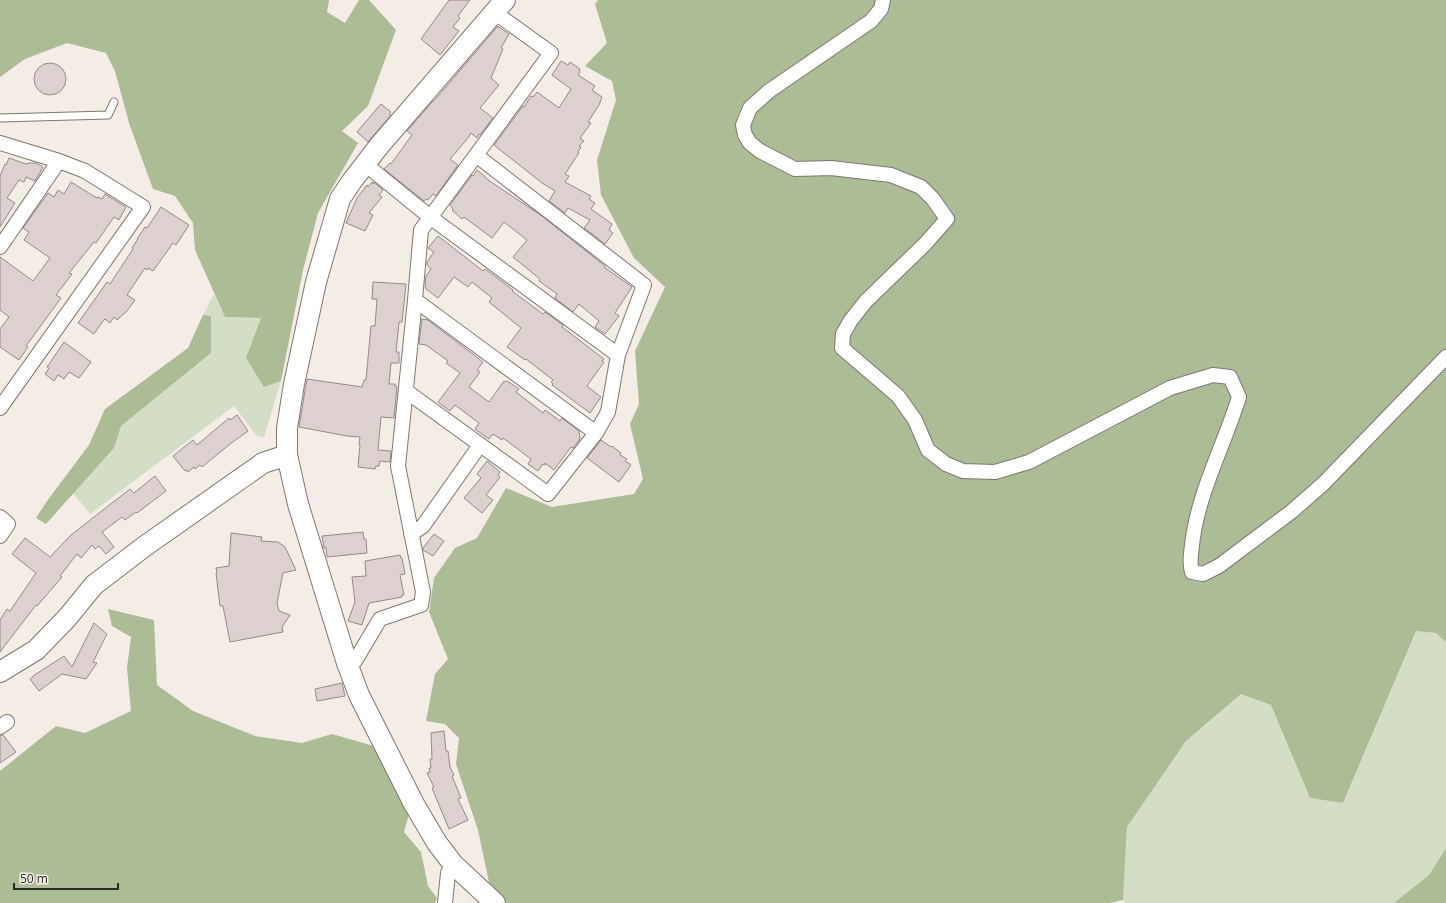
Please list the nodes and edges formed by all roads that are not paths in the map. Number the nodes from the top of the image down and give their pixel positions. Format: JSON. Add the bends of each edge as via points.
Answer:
{"nodes":[{"id":1,"x":883,"y":0,"type":"edge"},
{"id":2,"x":500,"y":6,"type":"edge"},
{"id":3,"x":114,"y":102,"type":"dead end"},
{"id":4,"x":0,"y":118,"type":"edge"},
{"id":5,"x":0,"y":144,"type":"edge"},
{"id":6,"x":476,"y":155,"type":"junction"},
{"id":7,"x":59,"y":161,"type":"junction"},
{"id":8,"x":365,"y":164,"type":"junction"},
{"id":9,"x":430,"y":217,"type":"junction"},
{"id":10,"x":0,"y":247,"type":"edge"},
{"id":11,"x":415,"y":300,"type":"junction"},
{"id":12,"x":618,"y":355,"type":"junction"},
{"id":13,"x":1446,"y":358,"type":"edge"},
{"id":14,"x":406,"y":391,"type":"junction"},
{"id":15,"x":3,"y":400,"type":"edge"},
{"id":16,"x":596,"y":433,"type":"junction"},
{"id":17,"x":480,"y":445,"type":"junction"},
{"id":18,"x":287,"y":455,"type":"junction"},
{"id":19,"x":0,"y":518,"type":"edge"},
{"id":20,"x":412,"y":534,"type":"junction"},
{"id":21,"x":0,"y":536,"type":"edge"},
{"id":22,"x":347,"y":663,"type":"junction"},
{"id":23,"x":0,"y":672,"type":"edge"},
{"id":24,"x":453,"y":864,"type":"junction"},
{"id":25,"x":445,"y":903,"type":"edge"},
{"id":26,"x":495,"y":903,"type":"edge"}],
"edges":[{"from":1,"to":13,"type":"street","via":[[881,9],[871,21],[769,91],[750,108],[744,125],[745,135],[760,151],[795,169],[831,168],[891,175],[921,187],[947,219],[866,301],[843,334],[842,348],[898,396],[915,420],[928,450],[946,464],[963,471],[996,472],[1029,462],[1170,388],[1213,375],[1230,377],[1239,396],[1200,503],[1193,538],[1190,564],[1192,572],[1203,574],[1219,566],[1285,517],[1323,484]]},
{"from":2,"to":6,"type":"street","via":[[551,53]]},
{"from":2,"to":8,"type":"street"},
{"from":3,"to":4,"type":"lane","via":[[108,115]]},
{"from":5,"to":7,"type":"street"},
{"from":6,"to":9,"type":"street"},
{"from":6,"to":12,"type":"street","via":[[644,285]]},
{"from":7,"to":10,"type":"street"},
{"from":7,"to":15,"type":"street","via":[[85,171],[144,207]]},
{"from":8,"to":9,"type":"street"},
{"from":8,"to":18,"type":"street","via":[[340,199],[316,282],[289,411]]},
{"from":9,"to":11,"type":"street","via":[[421,230]]},
{"from":9,"to":12,"type":"street"},
{"from":11,"to":14,"type":"street"},
{"from":11,"to":16,"type":"street"},
{"from":12,"to":16,"type":"street","via":[[608,412]]},
{"from":14,"to":17,"type":"street"},
{"from":14,"to":20,"type":"street","via":[[398,466]]},
{"from":16,"to":17,"type":"street","via":[[548,494]]},
{"from":17,"to":20,"type":"street","via":[[423,526]]},
{"from":18,"to":22,"type":"street","via":[[309,543]]},
{"from":18,"to":23,"type":"street","via":[[263,463],[139,550],[94,585],[36,650]]},
{"from":19,"to":21,"type":"street","via":[[8,524]]},
{"from":20,"to":22,"type":"street","via":[[423,592],[421,605],[380,619],[355,660]]},
{"from":22,"to":24,"type":"street","via":[[359,695],[414,804]]},
{"from":24,"to":25,"type":"street","via":[[448,873]]},
{"from":24,"to":26,"type":"street"}]}
